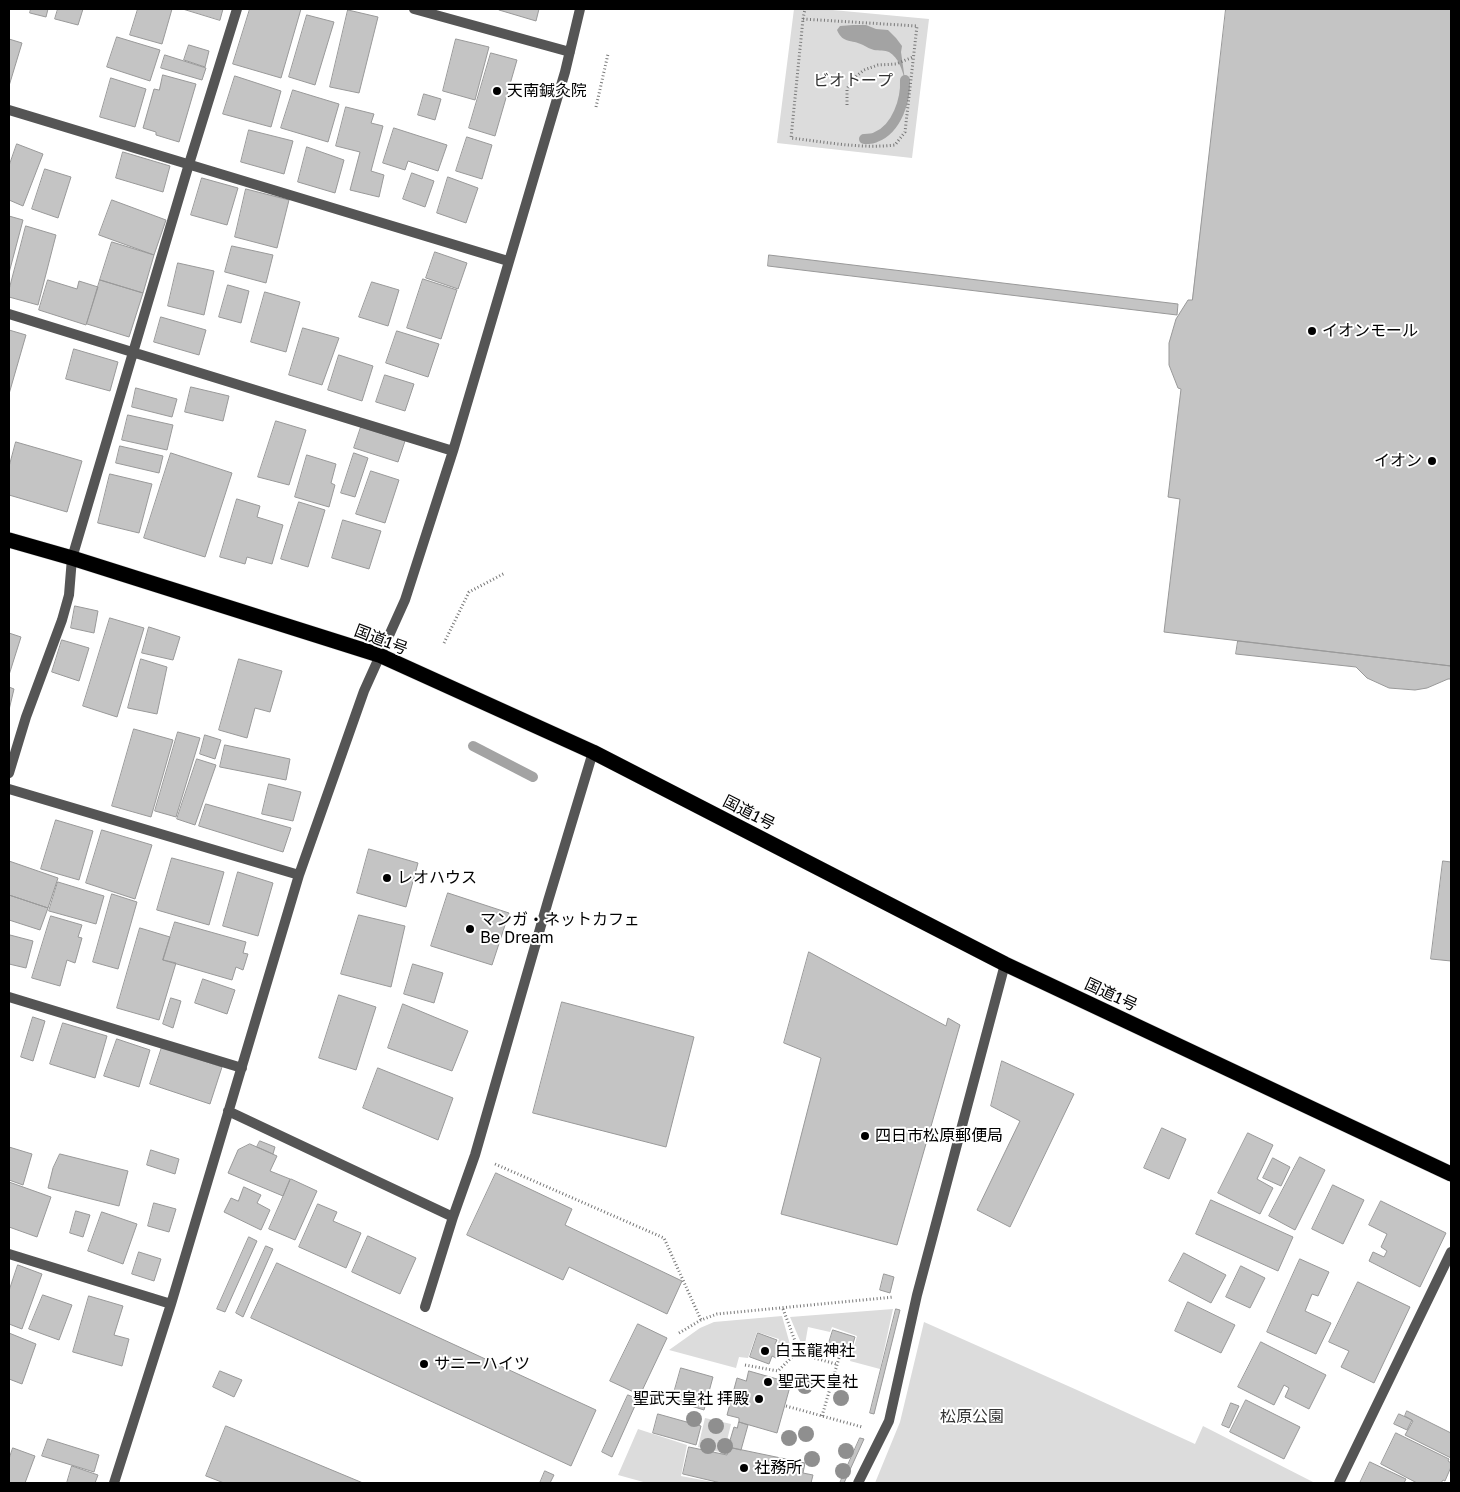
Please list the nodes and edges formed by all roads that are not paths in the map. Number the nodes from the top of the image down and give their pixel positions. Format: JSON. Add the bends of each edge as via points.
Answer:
{"nodes":[{"id":1,"x":237,"y":9,"type":"edge"},
{"id":2,"x":414,"y":9,"type":"edge"},
{"id":3,"x":580,"y":9,"type":"edge"},
{"id":4,"x":570,"y":52,"type":"junction"},
{"id":5,"x":9,"y":110,"type":"edge"},
{"id":6,"x":189,"y":164,"type":"junction"},
{"id":7,"x":508,"y":261,"type":"junction"},
{"id":8,"x":9,"y":314,"type":"edge"},
{"id":9,"x":134,"y":353,"type":"junction"},
{"id":10,"x":453,"y":451,"type":"junction"},
{"id":11,"x":9,"y":540,"type":"edge"},
{"id":12,"x":72,"y":558,"type":"junction"},
{"id":13,"x":379,"y":655,"type":"junction"},
{"id":14,"x":593,"y":752,"type":"junction"},
{"id":15,"x":9,"y":773,"type":"edge"},
{"id":16,"x":9,"y":789,"type":"edge"},
{"id":17,"x":299,"y":874,"type":"junction"},
{"id":18,"x":1005,"y":964,"type":"junction"},
{"id":19,"x":9,"y":997,"type":"edge"},
{"id":20,"x":242,"y":1068,"type":"junction"},
{"id":21,"x":228,"y":1111,"type":"junction"},
{"id":22,"x":1451,"y":1174,"type":"edge"},
{"id":23,"x":453,"y":1216,"type":"junction"},
{"id":24,"x":1451,"y":1252,"type":"edge"},
{"id":25,"x":9,"y":1254,"type":"edge"},
{"id":26,"x":171,"y":1304,"type":"junction"},
{"id":27,"x":425,"y":1307,"type":"dead end"},
{"id":28,"x":114,"y":1483,"type":"edge"},
{"id":29,"x":858,"y":1483,"type":"edge"},
{"id":30,"x":1339,"y":1483,"type":"edge"}],
"edges":[{"from":1,"to":6,"type":"street"},
{"from":2,"to":4,"type":"street"},
{"from":3,"to":4,"type":"street"},
{"from":4,"to":7,"type":"street"},
{"from":5,"to":6,"type":"street"},
{"from":6,"to":7,"type":"street"},
{"from":6,"to":9,"type":"street"},
{"from":7,"to":10,"type":"street"},
{"from":8,"to":9,"type":"street"},
{"from":9,"to":10,"type":"street"},
{"from":9,"to":12,"type":"street"},
{"from":10,"to":13,"type":"street","via":[[405,600]]},
{"from":11,"to":12,"type":"highway","name":"国道1号"},
{"from":12,"to":13,"type":"highway","name":"国道1号"},
{"from":12,"to":15,"type":"street","via":[[69,595],[62,620]]},
{"from":13,"to":14,"type":"highway","name":"国道1号"},
{"from":13,"to":17,"type":"street"},
{"from":14,"to":18,"type":"highway","name":"国道1号"},
{"from":14,"to":23,"type":"street","via":[[475,1155]]},
{"from":16,"to":17,"type":"street"},
{"from":17,"to":20,"type":"street"},
{"from":18,"to":22,"type":"highway","name":"国道1号"},
{"from":18,"to":29,"type":"street","via":[[917,1295],[889,1421]]},
{"from":19,"to":20,"type":"street"},
{"from":20,"to":21,"type":"street"},
{"from":21,"to":23,"type":"street"},
{"from":21,"to":26,"type":"street"},
{"from":23,"to":27,"type":"street"},
{"from":24,"to":30,"type":"street"},
{"from":25,"to":26,"type":"street"},
{"from":26,"to":28,"type":"street"}]}
